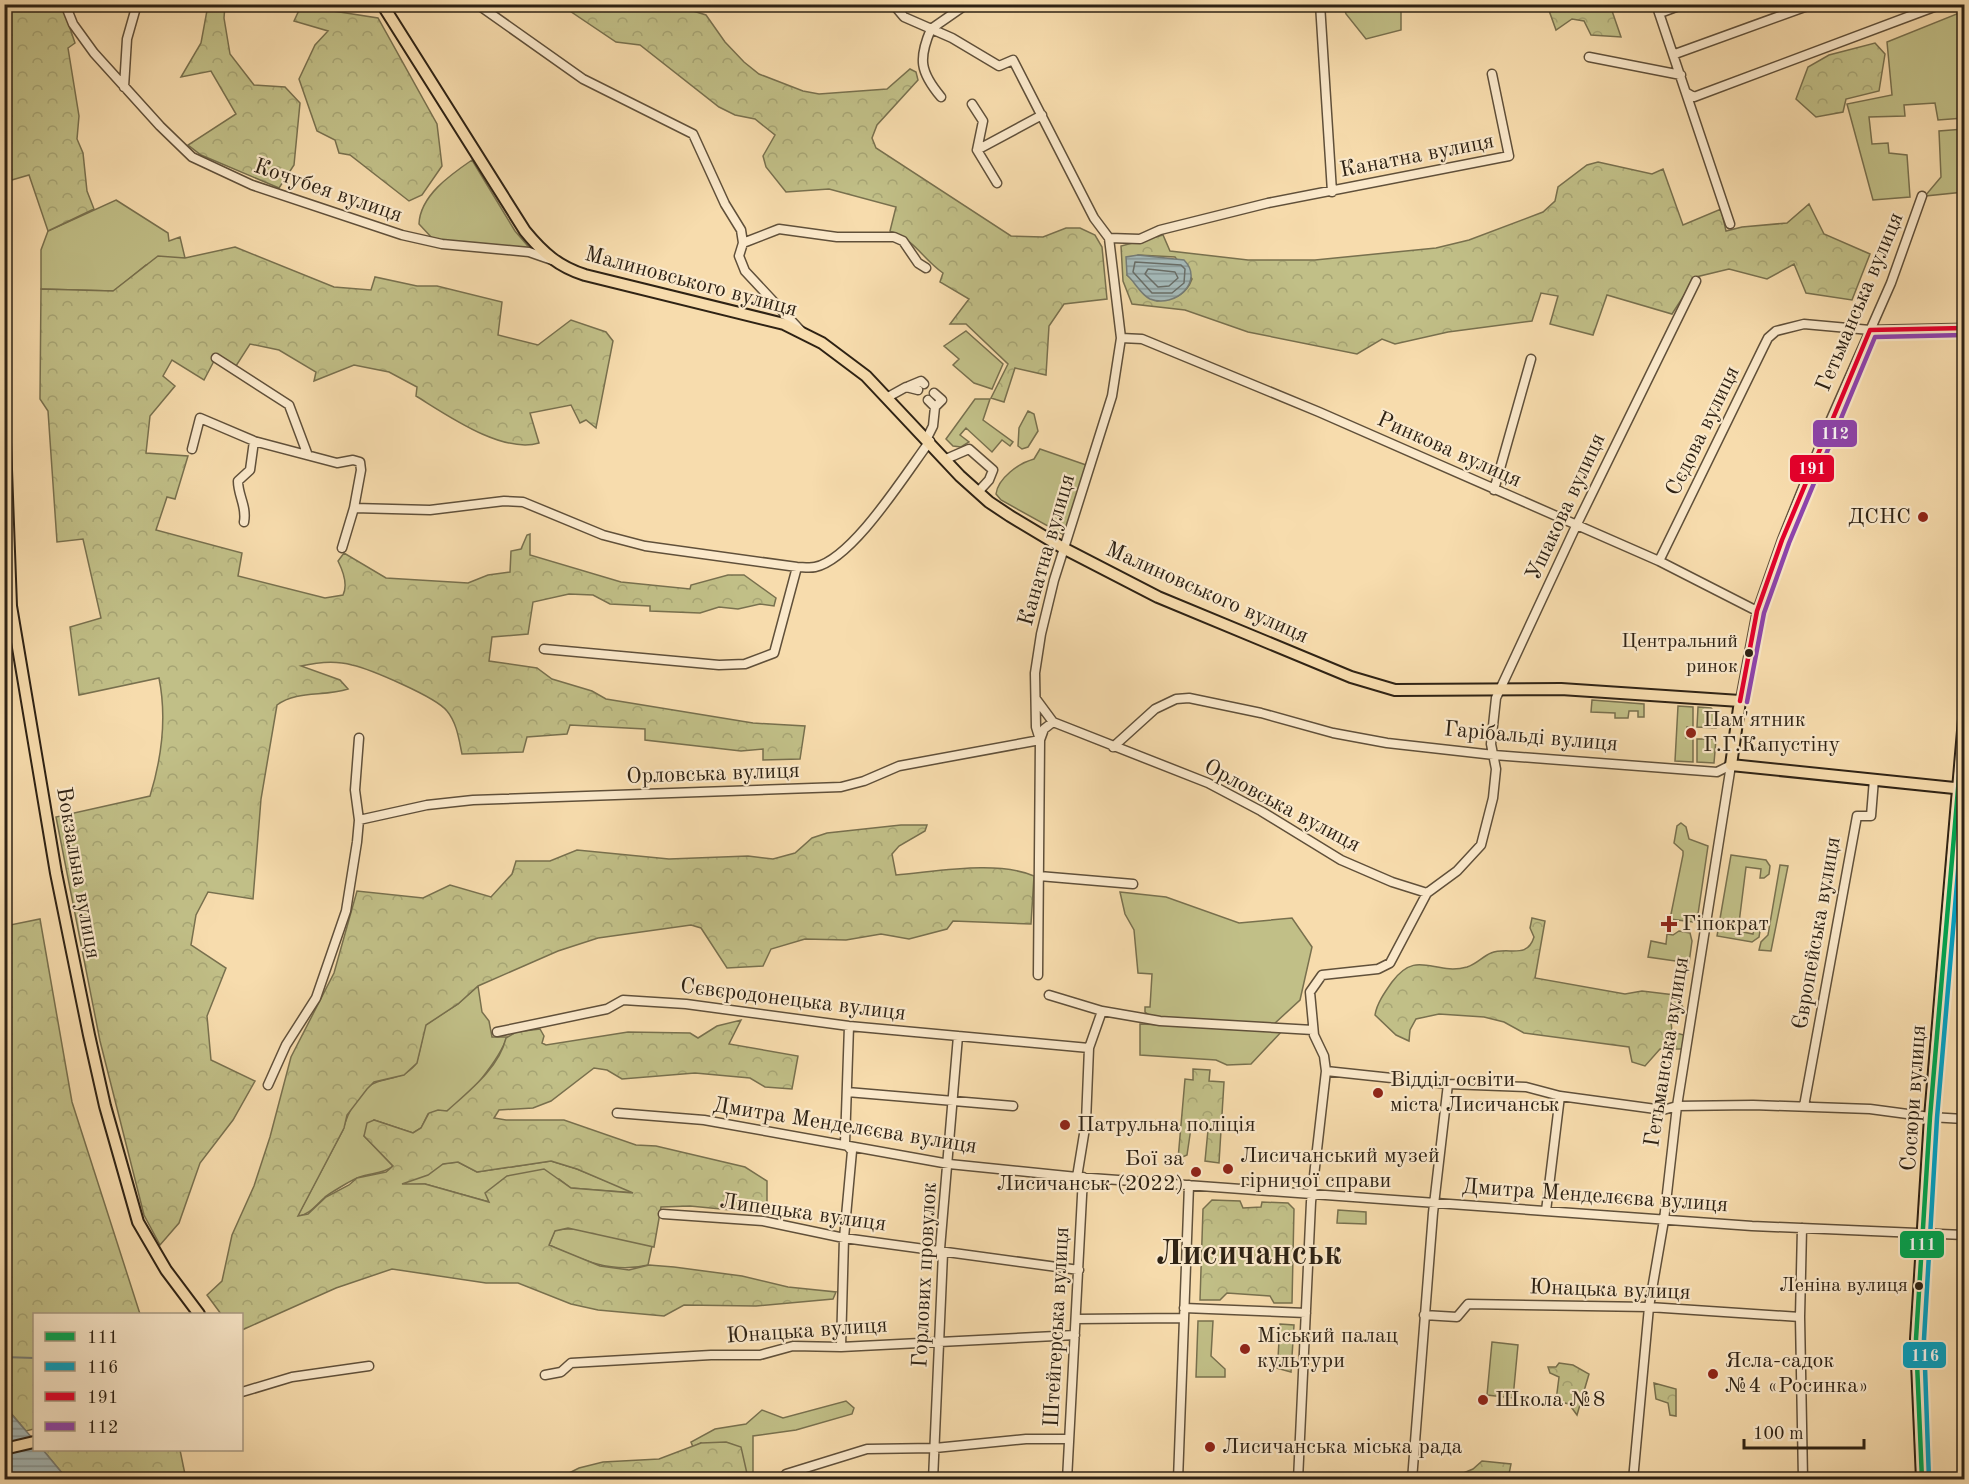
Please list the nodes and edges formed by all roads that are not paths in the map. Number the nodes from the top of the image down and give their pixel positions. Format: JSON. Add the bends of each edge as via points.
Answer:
{"nodes":[{"id":1,"x":65,"y":4,"type":"edge"},
{"id":2,"x":137,"y":4,"type":"edge"},
{"id":3,"x":382,"y":4,"type":"edge"},
{"id":4,"x":477,"y":4,"type":"edge"},
{"id":5,"x":893,"y":4,"type":"edge"},
{"id":6,"x":967,"y":4,"type":"edge"},
{"id":7,"x":1320,"y":4,"type":"edge"},
{"id":8,"x":1684,"y":4,"type":"edge"},
{"id":9,"x":1813,"y":4,"type":"edge"},
{"id":10,"x":1942,"y":4,"type":"edge"},
{"id":11,"x":1929,"y":7,"type":"edge"},
{"id":12,"x":1658,"y":9,"type":"edge"},
{"id":13,"x":931,"y":29,"type":"junction"},
{"id":14,"x":1675,"y":54,"type":"junction"},
{"id":15,"x":1589,"y":57,"type":"dead end"},
{"id":16,"x":1492,"y":74,"type":"dead end"},
{"id":17,"x":1681,"y":75,"type":"junction"},
{"id":18,"x":124,"y":87,"type":"junction"},
{"id":19,"x":1687,"y":93,"type":"junction"},
{"id":20,"x":941,"y":97,"type":"dead end"},
{"id":21,"x":972,"y":104,"type":"dead end"},
{"id":22,"x":1042,"y":116,"type":"junction"},
{"id":23,"x":977,"y":150,"type":"junction"},
{"id":24,"x":997,"y":183,"type":"dead end"},
{"id":25,"x":1332,"y":192,"type":"junction"},
{"id":26,"x":1922,"y":196,"type":"dead end"},
{"id":27,"x":1730,"y":224,"type":"dead end"},
{"id":28,"x":1108,"y":238,"type":"junction"},
{"id":29,"x":742,"y":243,"type":"junction"},
{"id":30,"x":552,"y":260,"type":"junction"},
{"id":31,"x":926,"y":268,"type":"dead end"},
{"id":32,"x":1696,"y":281,"type":"dead end"},
{"id":33,"x":1965,"y":328,"type":"edge"},
{"id":34,"x":1870,"y":330,"type":"junction"},
{"id":35,"x":801,"y":331,"type":"junction"},
{"id":36,"x":1121,"y":338,"type":"junction"},
{"id":37,"x":216,"y":358,"type":"dead end"},
{"id":38,"x":1531,"y":359,"type":"dead end"},
{"id":39,"x":921,"y":387,"type":"dead end"},
{"id":40,"x":931,"y":396,"type":"dead end"},
{"id":41,"x":888,"y":397,"type":"junction"},
{"id":42,"x":4,"y":415,"type":"edge"},
{"id":43,"x":928,"y":440,"type":"junction"},
{"id":44,"x":254,"y":441,"type":"junction"},
{"id":45,"x":192,"y":448,"type":"dead end"},
{"id":46,"x":307,"y":453,"type":"junction"},
{"id":47,"x":946,"y":459,"type":"junction"},
{"id":48,"x":1494,"y":490,"type":"junction"},
{"id":49,"x":978,"y":492,"type":"junction"},
{"id":50,"x":354,"y":508,"type":"junction"},
{"id":51,"x":244,"y":522,"type":"dead end"},
{"id":52,"x":1576,"y":525,"type":"junction"},
{"id":53,"x":342,"y":548,"type":"dead end"},
{"id":54,"x":1065,"y":549,"type":"junction"},
{"id":55,"x":1659,"y":561,"type":"junction"},
{"id":56,"x":796,"y":567,"type":"junction"},
{"id":57,"x":1757,"y":611,"type":"junction"},
{"id":58,"x":544,"y":650,"type":"dead end"},
{"id":59,"x":1501,"y":689,"type":"junction"},
{"id":60,"x":1036,"y":699,"type":"junction"},
{"id":61,"x":1740,"y":701,"type":"junction"},
{"id":62,"x":1965,"y":719,"type":"edge"},
{"id":63,"x":1053,"y":722,"type":"junction"},
{"id":64,"x":359,"y":738,"type":"dead end"},
{"id":65,"x":1040,"y":740,"type":"junction"},
{"id":66,"x":1113,"y":747,"type":"junction"},
{"id":67,"x":1494,"y":755,"type":"junction"},
{"id":68,"x":1731,"y":765,"type":"junction"},
{"id":69,"x":1874,"y":779,"type":"junction"},
{"id":70,"x":1962,"y":788,"type":"edge"},
{"id":71,"x":359,"y":820,"type":"junction"},
{"id":72,"x":1039,"y":876,"type":"junction"},
{"id":73,"x":1133,"y":884,"type":"dead end"},
{"id":74,"x":1427,"y":893,"type":"junction"},
{"id":75,"x":1038,"y":975,"type":"dead end"},
{"id":76,"x":1049,"y":995,"type":"dead end"},
{"id":77,"x":1102,"y":1011,"type":"junction"},
{"id":78,"x":849,"y":1026,"type":"junction"},
{"id":79,"x":1313,"y":1030,"type":"junction"},
{"id":80,"x":497,"y":1032,"type":"dead end"},
{"id":81,"x":958,"y":1036,"type":"junction"},
{"id":82,"x":1089,"y":1048,"type":"junction"},
{"id":83,"x":1326,"y":1071,"type":"junction"},
{"id":84,"x":1448,"y":1084,"type":"junction"},
{"id":85,"x":268,"y":1085,"type":"dead end"},
{"id":86,"x":847,"y":1092,"type":"junction"},
{"id":87,"x":1560,"y":1096,"type":"junction"},
{"id":88,"x":952,"y":1102,"type":"junction"},
{"id":89,"x":1677,"y":1106,"type":"junction"},
{"id":90,"x":1804,"y":1106,"type":"junction"},
{"id":91,"x":1013,"y":1107,"type":"dead end"},
{"id":92,"x":617,"y":1113,"type":"dead end"},
{"id":93,"x":1930,"y":1118,"type":"junction"},
{"id":94,"x":1965,"y":1119,"type":"edge"},
{"id":95,"x":848,"y":1147,"type":"junction"},
{"id":96,"x":949,"y":1164,"type":"junction"},
{"id":97,"x":1080,"y":1177,"type":"junction"},
{"id":98,"x":1189,"y":1185,"type":"junction"},
{"id":99,"x":1312,"y":1193,"type":"junction"},
{"id":100,"x":1435,"y":1202,"type":"junction"},
{"id":101,"x":1545,"y":1211,"type":"junction"},
{"id":102,"x":663,"y":1214,"type":"dead end"},
{"id":103,"x":1664,"y":1220,"type":"junction"},
{"id":104,"x":1802,"y":1228,"type":"junction"},
{"id":105,"x":1922,"y":1233,"type":"junction"},
{"id":106,"x":1965,"y":1235,"type":"edge"},
{"id":107,"x":844,"y":1238,"type":"junction"},
{"id":108,"x":940,"y":1249,"type":"junction"},
{"id":109,"x":1079,"y":1270,"type":"junction"},
{"id":110,"x":1649,"y":1307,"type":"junction"},
{"id":111,"x":198,"y":1313,"type":"edge"},
{"id":112,"x":1183,"y":1313,"type":"junction"},
{"id":113,"x":1306,"y":1313,"type":"junction"},
{"id":114,"x":1424,"y":1316,"type":"junction"},
{"id":115,"x":1800,"y":1317,"type":"junction"},
{"id":116,"x":1076,"y":1319,"type":"junction"},
{"id":117,"x":1075,"y":1335,"type":"junction"},
{"id":118,"x":940,"y":1341,"type":"junction"},
{"id":119,"x":842,"y":1347,"type":"junction"},
{"id":120,"x":369,"y":1366,"type":"dead end"},
{"id":121,"x":544,"y":1376,"type":"dead end"},
{"id":122,"x":243,"y":1392,"type":"edge"},
{"id":123,"x":1068,"y":1439,"type":"junction"},
{"id":124,"x":33,"y":1442,"type":"edge"},
{"id":125,"x":935,"y":1448,"type":"junction"},
{"id":126,"x":4,"y":1449,"type":"edge"},
{"id":127,"x":786,"y":1474,"type":"dead end"},
{"id":128,"x":933,"y":1479,"type":"edge"},
{"id":129,"x":1067,"y":1479,"type":"edge"},
{"id":130,"x":1178,"y":1479,"type":"edge"},
{"id":131,"x":1298,"y":1479,"type":"edge"},
{"id":132,"x":1412,"y":1479,"type":"edge"},
{"id":133,"x":1633,"y":1479,"type":"edge"},
{"id":134,"x":1803,"y":1479,"type":"edge"},
{"id":135,"x":1922,"y":1479,"type":"edge"}],
"edges":[{"from":1,"to":18,"type":"street","name":"Кочубея вулиця","via":[[73,24]]},
{"from":2,"to":18,"type":"street","via":[[127,39]]},
{"from":3,"to":30,"type":"main road","name":"Малиновського вулиця","via":[[525,231]]},
{"from":4,"to":29,"type":"street","via":[[583,79],[693,134],[741,230]]},
{"from":5,"to":13,"type":"street","via":[[904,17]]},
{"from":6,"to":13,"type":"street"},
{"from":7,"to":25,"type":"street","name":"Канатна вулиця"},
{"from":8,"to":12,"type":"street"},
{"from":9,"to":14,"type":"street"},
{"from":10,"to":11,"type":"street"},
{"from":11,"to":19,"type":"street","via":[[1694,97]]},
{"from":12,"to":14,"type":"street"},
{"from":13,"to":20,"type":"street","via":[[921,53],[927,80]]},
{"from":13,"to":22,"type":"street","name":"Канатна вулиця","via":[[980,52],[999,66],[1013,60]]},
{"from":14,"to":17,"type":"street"},
{"from":15,"to":17,"type":"street"},
{"from":16,"to":25,"type":"street","name":"Канатна вулиця","via":[[1509,156]]},
{"from":17,"to":19,"type":"street"},
{"from":18,"to":30,"type":"street","name":"Кочубея вулиця","via":[[192,157],[252,185],[402,235],[442,244],[529,252]]},
{"from":19,"to":27,"type":"street"},
{"from":21,"to":23,"type":"street","via":[[982,120]]},
{"from":22,"to":23,"type":"street"},
{"from":22,"to":28,"type":"street","name":"Канатна вулиця"},
{"from":23,"to":24,"type":"street"},
{"from":25,"to":28,"type":"street","name":"Канатна вулиця","via":[[1268,203],[1160,230],[1140,240]]},
{"from":26,"to":34,"type":"street","name":"Гетьманська вулиця"},
{"from":28,"to":36,"type":"street","name":"Канатна вулиця"},
{"from":29,"to":31,"type":"street","via":[[779,229],[837,237],[894,237],[903,241]]},
{"from":29,"to":35,"type":"street","via":[[739,256],[745,271]]},
{"from":30,"to":35,"type":"main road","name":"Малиновського вулиця","via":[[585,275]]},
{"from":32,"to":52,"type":"street","name":"Ушакова вулиця"},
{"from":33,"to":34,"type":"street"},
{"from":34,"to":55,"type":"street","name":"Сєдова вулиця","via":[[1804,324],[1789,326],[1768,338]]},
{"from":34,"to":57,"type":"street","name":"Гетьманська вулиця","via":[[1782,540]]},
{"from":35,"to":41,"type":"main road","name":"Малиновського вулиця","via":[[842,357]]},
{"from":36,"to":48,"type":"street","name":"Ринкова вулиця","via":[[1142,339]]},
{"from":36,"to":54,"type":"street","name":"Канатна вулиця","via":[[1112,396]]},
{"from":37,"to":46,"type":"street","via":[[289,405]]},
{"from":38,"to":48,"type":"street"},
{"from":39,"to":41,"type":"street","via":[[906,387]]},
{"from":40,"to":43,"type":"street","via":[[935,407]]},
{"from":41,"to":43,"type":"main road","name":"Малиновського вулиця"},
{"from":42,"to":111,"type":"main road","name":"Вокзальна вулиця","via":[[11,606],[56,873],[89,1035],[138,1222]]},
{"from":43,"to":47,"type":"main road","name":"Малиновського вулиця"},
{"from":43,"to":56,"type":"street","via":[[857,537],[838,556],[816,567]]},
{"from":44,"to":45,"type":"street","via":[[200,418]]},
{"from":44,"to":46,"type":"street"},
{"from":44,"to":51,"type":"street","via":[[250,470],[238,481],[238,492],[246,509]]},
{"from":46,"to":50,"type":"street","via":[[337,463],[360,462]]},
{"from":47,"to":49,"type":"main road","name":"Малиновського вулиця"},
{"from":47,"to":49,"type":"street","via":[[969,449],[993,470]]},
{"from":48,"to":52,"type":"street","name":"Ринкова вулиця"},
{"from":49,"to":54,"type":"main road","name":"Малиновського вулиця"},
{"from":50,"to":53,"type":"street"},
{"from":50,"to":56,"type":"street","via":[[430,510],[523,502],[603,535],[645,546]]},
{"from":52,"to":55,"type":"street","name":"Ринкова вулиця"},
{"from":52,"to":59,"type":"street","name":"Ушакова вулиця"},
{"from":54,"to":59,"type":"main road","name":"Малиновського вулиця","via":[[1158,597],[1376,686],[1417,691]]},
{"from":54,"to":60,"type":"street","name":"Канатна вулиця","via":[[1041,634]]},
{"from":55,"to":57,"type":"street","name":"Ринкова вулиця"},
{"from":56,"to":58,"type":"street","via":[[774,652],[745,664]]},
{"from":57,"to":61,"type":"street","name":"Гетьманська вулиця"},
{"from":59,"to":61,"type":"main road","name":"Малиновського вулиця","via":[[1561,689]]},
{"from":59,"to":67,"type":"street","name":"Ушакова вулиця","via":[[1496,698],[1491,744]]},
{"from":60,"to":63,"type":"street"},
{"from":60,"to":65,"type":"street","name":"Канатна вулиця"},
{"from":61,"to":68,"type":"main road","name":"Гетьманська вулиця"},
{"from":62,"to":70,"type":"main road","name":"Сосюри вулиця"},
{"from":63,"to":65,"type":"street","via":[[1044,729]]},
{"from":63,"to":66,"type":"street","name":"Орловська вулиця"},
{"from":64,"to":71,"type":"street","via":[[354,790]]},
{"from":65,"to":71,"type":"street","name":"Орловська вулиця","via":[[899,766],[842,787],[473,800]]},
{"from":65,"to":72,"type":"street","name":"Канатна вулиця"},
{"from":66,"to":67,"type":"street","name":"Гарібальді вулиця","via":[[1155,709],[1176,699],[1189,698],[1343,735]]},
{"from":66,"to":74,"type":"street","name":"Орловська вулиця","via":[[1208,783],[1341,860]]},
{"from":67,"to":68,"type":"street","name":"Гарібальді вулиця","via":[[1717,772]]},
{"from":67,"to":74,"type":"street","name":"Ушакова вулиця","via":[[1493,798],[1481,846],[1457,871]]},
{"from":68,"to":69,"type":"main road","name":"Гарібальді вулиця"},
{"from":68,"to":89,"type":"street","name":"Гетьманська вулиця"},
{"from":69,"to":70,"type":"main road","name":"Гарібальді вулиця"},
{"from":69,"to":90,"type":"street","name":"Європейська вулиця","via":[[1871,816],[1857,816]]},
{"from":70,"to":93,"type":"main road","name":"Сосюри вулиця"},
{"from":71,"to":85,"type":"street","via":[[339,936],[316,998],[286,1045]]},
{"from":72,"to":73,"type":"street"},
{"from":72,"to":75,"type":"street","name":"Канатна вулиця"},
{"from":74,"to":79,"type":"street","via":[[1390,963],[1378,969],[1330,972],[1318,978],[1309,1001]]},
{"from":76,"to":77,"type":"street"},
{"from":77,"to":79,"type":"street","via":[[1160,1021]]},
{"from":77,"to":82,"type":"street","name":"Штейгерська вулиця"},
{"from":78,"to":80,"type":"street","name":"Сєвєродонецька вулиця","via":[[623,1000],[607,1009]]},
{"from":78,"to":81,"type":"street","name":"Сєвєродонецька вулиця"},
{"from":78,"to":86,"type":"street"},
{"from":79,"to":83,"type":"street"},
{"from":81,"to":82,"type":"street","name":"Сєвєродонецька вулиця"},
{"from":81,"to":88,"type":"street","name":"Горлових провулок"},
{"from":82,"to":97,"type":"street","name":"Штейгерська вулиця"},
{"from":83,"to":84,"type":"street"},
{"from":83,"to":99,"type":"street"},
{"from":84,"to":87,"type":"street","via":[[1526,1087]]},
{"from":84,"to":100,"type":"street"},
{"from":86,"to":88,"type":"street"},
{"from":86,"to":95,"type":"street"},
{"from":87,"to":89,"type":"street","via":[[1663,1110]]},
{"from":87,"to":101,"type":"street"},
{"from":88,"to":91,"type":"street"},
{"from":88,"to":96,"type":"street","name":"Горлових провулок"},
{"from":89,"to":90,"type":"street"},
{"from":89,"to":103,"type":"street","name":"Гетьманська вулиця"},
{"from":90,"to":93,"type":"street","via":[[1870,1108]]},
{"from":92,"to":95,"type":"street","name":"Дмитра Менделєєва вулиця","via":[[714,1122]]},
{"from":93,"to":94,"type":"street"},
{"from":93,"to":105,"type":"main road","name":"Сосюри вулиця"},
{"from":95,"to":96,"type":"street","name":"Дмитра Менделєєва вулиця"},
{"from":95,"to":107,"type":"street","via":[[852,1150]]},
{"from":96,"to":97,"type":"street","name":"Дмитра Менделєєва вулиця"},
{"from":96,"to":108,"type":"street","name":"Горлових провулок"},
{"from":97,"to":98,"type":"street","name":"Дмитра Менделєєва вулиця"},
{"from":97,"to":109,"type":"street","name":"Штейгерська вулиця"},
{"from":98,"to":99,"type":"street","name":"Дмитра Менделєєва вулиця"},
{"from":98,"to":112,"type":"street"},
{"from":99,"to":100,"type":"street","name":"Дмитра Менделєєва вулиця"},
{"from":99,"to":113,"type":"street"},
{"from":100,"to":101,"type":"street","name":"Дмитра Менделєєва вулиця"},
{"from":100,"to":114,"type":"street"},
{"from":101,"to":103,"type":"street","name":"Дмитра Менделєєва вулиця"},
{"from":102,"to":107,"type":"street","name":"Липецька вулиця","via":[[763,1221]]},
{"from":103,"to":104,"type":"street","name":"Дмитра Менделєєва вулиця"},
{"from":103,"to":110,"type":"street","name":"Гетьманська вулиця"},
{"from":104,"to":105,"type":"street","name":"Дмитра Менделєєва вулиця"},
{"from":104,"to":115,"type":"street"},
{"from":105,"to":106,"type":"street","name":"Дмитра Менделєєва вулиця"},
{"from":105,"to":135,"type":"main road","name":"Сосюри вулиця","via":[[1916,1340]]},
{"from":107,"to":108,"type":"street","name":"Липецька вулиця"},
{"from":107,"to":119,"type":"street"},
{"from":108,"to":109,"type":"street","name":"Липецька вулиця"},
{"from":108,"to":118,"type":"street","name":"Горлових провулок"},
{"from":109,"to":116,"type":"street","name":"Штейгерська вулиця"},
{"from":110,"to":114,"type":"street","name":"Юнацька вулиця","via":[[1468,1304],[1457,1317]]},
{"from":110,"to":115,"type":"street","name":"Юнацька вулиця"},
{"from":110,"to":133,"type":"street","name":"Гетьманська вулиця"},
{"from":112,"to":113,"type":"street"},
{"from":112,"to":116,"type":"street"},
{"from":112,"to":130,"type":"street"},
{"from":113,"to":131,"type":"street"},
{"from":114,"to":132,"type":"street"},
{"from":115,"to":134,"type":"street"},
{"from":116,"to":117,"type":"street","name":"Штейгерська вулиця"},
{"from":117,"to":118,"type":"street","name":"Юнацька вулиця"},
{"from":117,"to":123,"type":"street","name":"Штейгерська вулиця"},
{"from":118,"to":119,"type":"street","name":"Юнацька вулиця"},
{"from":118,"to":125,"type":"street","name":"Горлових провулок"},
{"from":119,"to":121,"type":"street","name":"Юнацька вулиця","via":[[793,1346],[760,1355],[571,1363],[561,1372]]},
{"from":120,"to":122,"type":"street","via":[[292,1377]]},
{"from":123,"to":125,"type":"street"},
{"from":123,"to":129,"type":"street","name":"Штейгерська вулиця"},
{"from":124,"to":126,"type":"main road"},
{"from":125,"to":127,"type":"street","via":[[867,1449]]},
{"from":125,"to":128,"type":"street","name":"Горлових провулок"}]}
